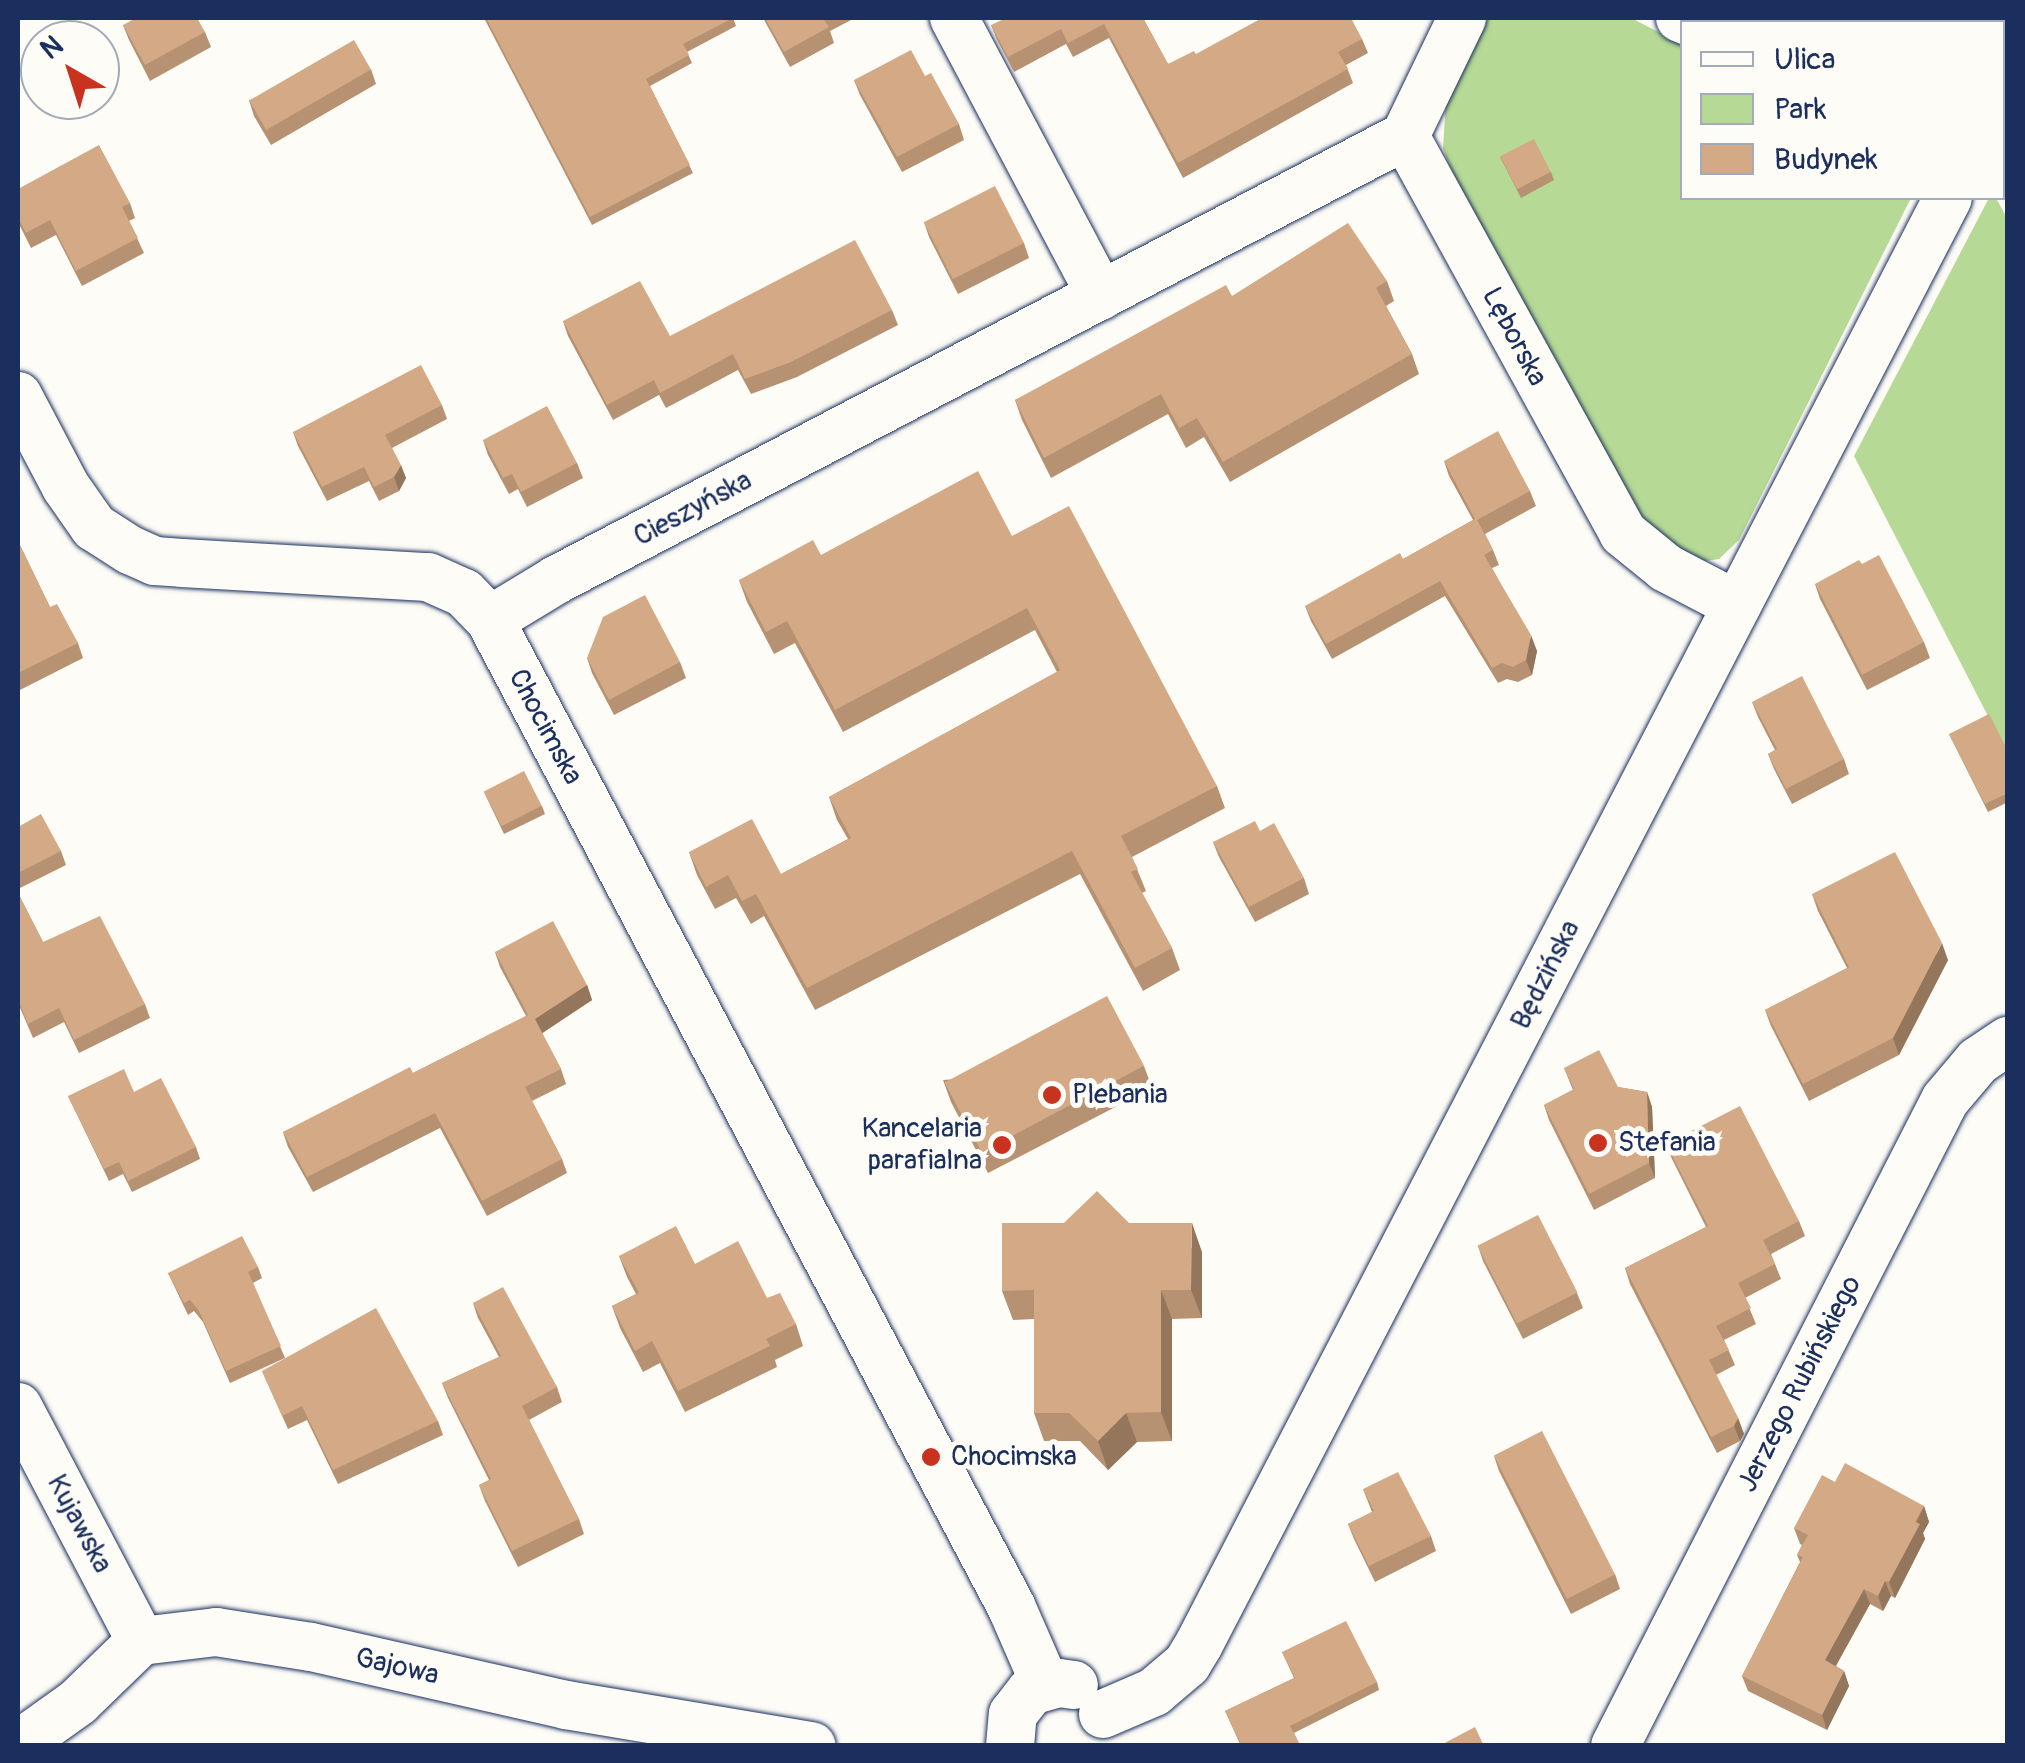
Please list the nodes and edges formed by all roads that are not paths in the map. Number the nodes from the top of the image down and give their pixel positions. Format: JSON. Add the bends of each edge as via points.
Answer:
{"nodes":[{"id":1,"x":954,"y":18,"type":"edge"},
{"id":2,"x":1462,"y":18,"type":"edge"},
{"id":3,"x":1406,"y":136,"type":"junction"},
{"id":4,"x":1947,"y":200,"type":"edge"},
{"id":5,"x":1102,"y":296,"type":"junction"},
{"id":6,"x":18,"y":396,"type":"edge"},
{"id":7,"x":1737,"y":605,"type":"junction"},
{"id":8,"x":490,"y":620,"type":"junction"},
{"id":9,"x":2008,"y":1042,"type":"edge"},
{"id":10,"x":18,"y":1406,"type":"edge"},
{"id":11,"x":141,"y":1641,"type":"junction"},
{"id":12,"x":1045,"y":1684,"type":"junction"},
{"id":13,"x":1104,"y":1730,"type":"edge"},
{"id":14,"x":18,"y":1744,"type":"edge"},
{"id":15,"x":812,"y":1746,"type":"edge"},
{"id":16,"x":1010,"y":1746,"type":"edge"},
{"id":17,"x":1615,"y":1746,"type":"edge"}],
"edges":[{"from":1,"to":5,"type":"street"},
{"from":2,"to":3,"type":"street"},
{"from":3,"to":5,"type":"street","name":"Cieszyńska"},
{"from":3,"to":7,"type":"street","name":"Lęborska","via":[[1623,533],[1666,568]]},
{"from":4,"to":7,"type":"street","name":"Będzińska"},
{"from":5,"to":8,"type":"street","name":"Cieszyńska"},
{"from":6,"to":8,"type":"street","via":[[94,527],[130,550],[155,561],[428,577],[464,594]]},
{"from":7,"to":13,"type":"street","name":"Będzińska","via":[[1200,1644],[1187,1664]]},
{"from":8,"to":12,"type":"street","name":"Chocimska","via":[[1011,1606]]},
{"from":9,"to":17,"type":"street","name":"Jerzego Rubińskiego","via":[[1978,1061],[1945,1100]]},
{"from":10,"to":11,"type":"street","name":"Kujawska"},
{"from":11,"to":14,"type":"street","via":[[78,1702]]},
{"from":11,"to":15,"type":"street","name":"Gajowa","via":[[191,1632],[241,1634],[566,1705]]},
{"from":12,"to":13,"type":"street","via":[[1074,1685],[1096,1702]]},
{"from":12,"to":16,"type":"street","via":[[1031,1690],[1013,1714]]}]}
